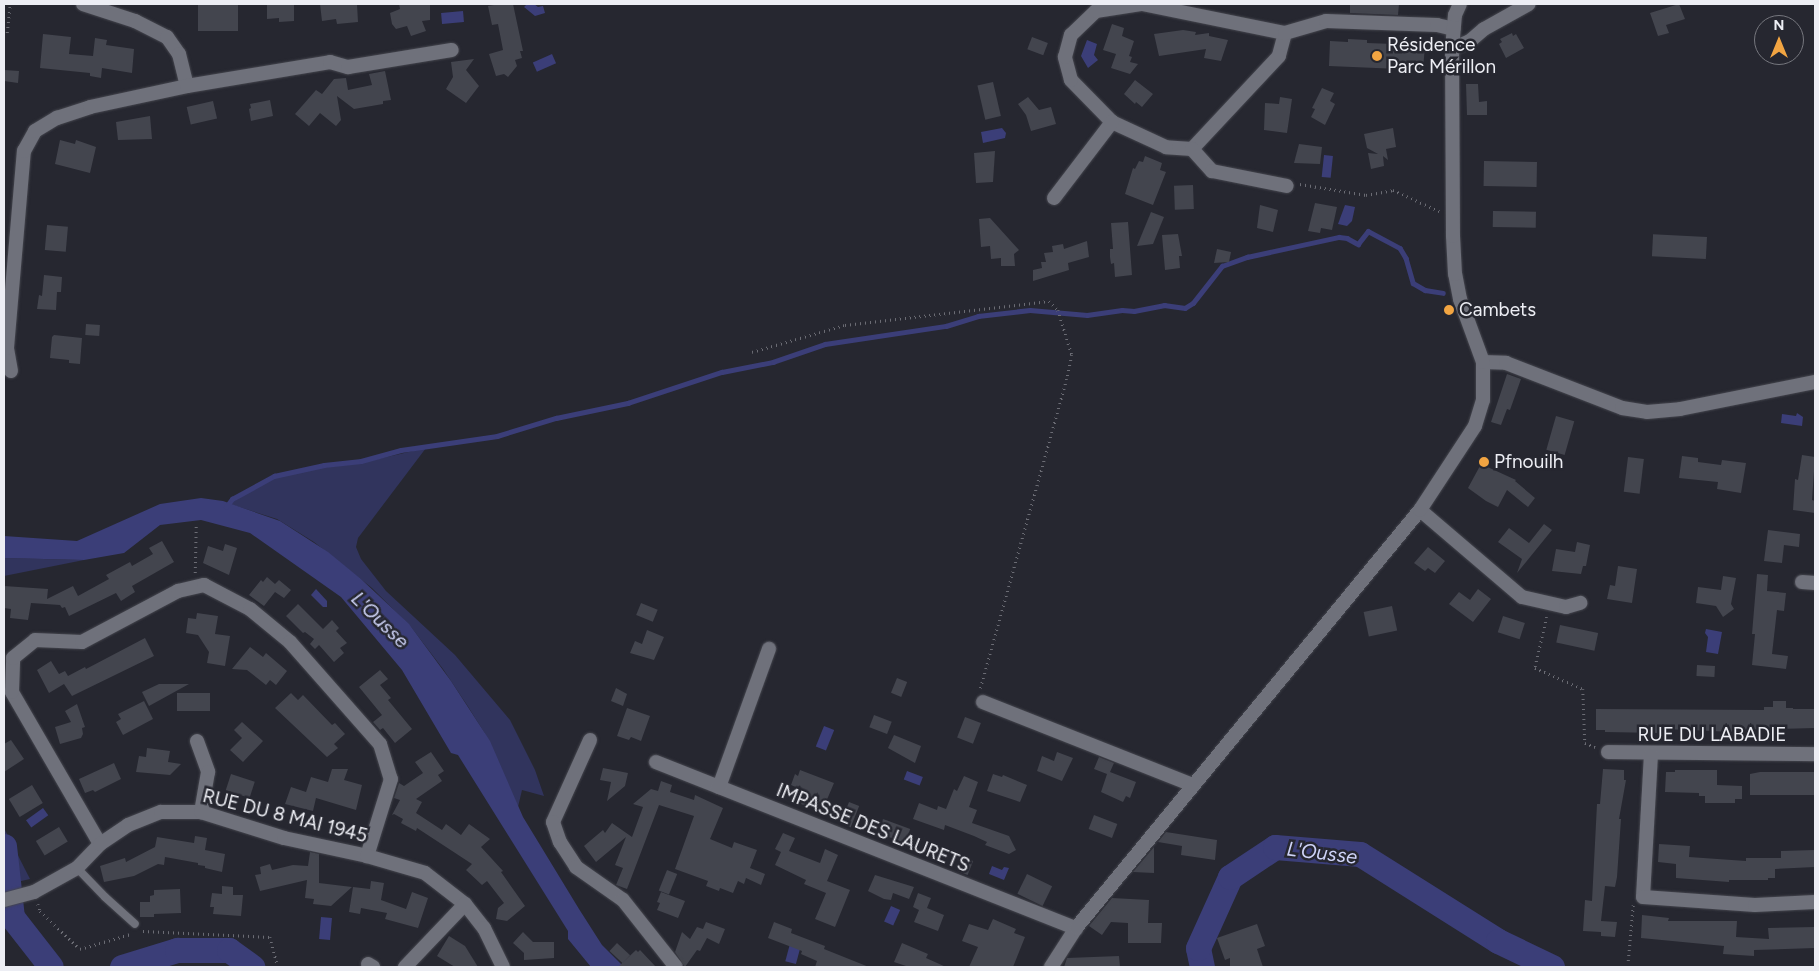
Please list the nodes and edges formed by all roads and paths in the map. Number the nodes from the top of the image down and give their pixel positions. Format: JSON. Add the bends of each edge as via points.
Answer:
{"nodes":[{"id":1,"x":10,"y":4,"type":"edge"},
{"id":2,"x":83,"y":4,"type":"edge"},
{"id":3,"x":1460,"y":4,"type":"edge"},
{"id":4,"x":1529,"y":4,"type":"edge"},
{"id":5,"x":1454,"y":28,"type":"junction"},
{"id":6,"x":1285,"y":33,"type":"junction"},
{"id":7,"x":4,"y":34,"type":"edge"},
{"id":8,"x":1452,"y":49,"type":"junction"},
{"id":9,"x":452,"y":50,"type":"dead end"},
{"id":10,"x":187,"y":86,"type":"junction"},
{"id":11,"x":1112,"y":122,"type":"junction"},
{"id":12,"x":1192,"y":149,"type":"junction"},
{"id":13,"x":1287,"y":186,"type":"joint"},
{"id":14,"x":1054,"y":198,"type":"dead end"},
{"id":15,"x":1453,"y":218,"type":"junction"},
{"id":16,"x":752,"y":352,"type":"dead end"},
{"id":17,"x":1483,"y":362,"type":"junction"},
{"id":18,"x":11,"y":371,"type":"dead end"},
{"id":19,"x":1815,"y":382,"type":"edge"},
{"id":20,"x":1420,"y":510,"type":"junction"},
{"id":21,"x":196,"y":524,"type":"dead end"},
{"id":22,"x":195,"y":587,"type":"junction"},
{"id":23,"x":1580,"y":603,"type":"dead end"},
{"id":24,"x":1550,"y":604,"type":"junction"},
{"id":25,"x":770,"y":649,"type":"dead end"},
{"id":26,"x":982,"y":702,"type":"joint"},
{"id":27,"x":197,"y":740,"type":"dead end"},
{"id":28,"x":590,"y":740,"type":"dead end"},
{"id":29,"x":1608,"y":752,"type":"joint"},
{"id":30,"x":1651,"y":754,"type":"junction"},
{"id":31,"x":1815,"y":754,"type":"edge"},
{"id":32,"x":656,"y":762,"type":"dead end"},
{"id":33,"x":1193,"y":785,"type":"junction"},
{"id":34,"x":718,"y":787,"type":"junction"},
{"id":35,"x":201,"y":812,"type":"junction"},
{"id":36,"x":100,"y":844,"type":"junction"},
{"id":37,"x":367,"y":856,"type":"junction"},
{"id":38,"x":77,"y":868,"type":"junction"},
{"id":39,"x":31,"y":893,"type":"junction"},
{"id":40,"x":1643,"y":897,"type":"junction"},
{"id":41,"x":4,"y":900,"type":"edge"},
{"id":42,"x":1815,"y":902,"type":"edge"},
{"id":43,"x":465,"y":904,"type":"junction"},
{"id":44,"x":135,"y":924,"type":"dead end"},
{"id":45,"x":1076,"y":928,"type":"junction"},
{"id":46,"x":1628,"y":960,"type":"dead end"},
{"id":47,"x":278,"y":967,"type":"edge"},
{"id":48,"x":405,"y":967,"type":"edge"},
{"id":49,"x":504,"y":967,"type":"edge"},
{"id":50,"x":676,"y":967,"type":"edge"},
{"id":51,"x":1051,"y":967,"type":"edge"}],
"edges":[{"from":1,"to":7,"type":"path","via":[[7,32]]},
{"from":2,"to":10,"type":"street","via":[[135,21],[166,37],[179,54]]},
{"from":3,"to":5,"type":"street"},
{"from":4,"to":8,"type":"street"},
{"from":5,"to":6,"type":"street","via":[[1326,21]]},
{"from":5,"to":8,"type":"street"},
{"from":6,"to":11,"type":"street","via":[[1142,4],[1096,11],[1071,35],[1065,57],[1071,80]]},
{"from":6,"to":12,"type":"street","via":[[1279,56]]},
{"from":8,"to":15,"type":"street"},
{"from":9,"to":10,"type":"street","via":[[348,67],[330,62]]},
{"from":10,"to":18,"type":"street","via":[[90,107],[57,118],[35,131],[24,151],[7,348]]},
{"from":11,"to":12,"type":"street","via":[[1166,147]]},
{"from":11,"to":14,"type":"street"},
{"from":12,"to":13,"type":"street","via":[[1212,171]]},
{"from":13,"to":15,"type":"path","via":[[1299,183],[1366,195],[1393,190]]},
{"from":15,"to":17,"type":"street","via":[[1455,274],[1460,300]]},
{"from":16,"to":26,"type":"path","via":[[845,325],[1049,301],[1058,310],[1072,355],[980,686]]},
{"from":17,"to":19,"type":"street","via":[[1506,363],[1622,408],[1646,412],[1680,409]]},
{"from":17,"to":20,"type":"street","via":[[1483,400],[1475,426]]},
{"from":20,"to":24,"type":"street","via":[[1522,597]]},
{"from":20,"to":33,"type":"street"},
{"from":21,"to":22,"type":"path"},
{"from":22,"to":36,"type":"street","via":[[178,591],[82,642],[34,640],[12,658],[12,692]]},
{"from":22,"to":37,"type":"street","via":[[204,585],[250,609],[290,642],[380,744],[391,779]]},
{"from":23,"to":24,"type":"street","via":[[1566,607]]},
{"from":24,"to":29,"type":"path","via":[[1535,668],[1583,689],[1585,743]]},
{"from":25,"to":34,"type":"street"},
{"from":26,"to":33,"type":"street"},
{"from":27,"to":35,"type":"street","via":[[208,772]]},
{"from":28,"to":50,"type":"street","via":[[553,822],[560,842],[576,866],[623,900]]},
{"from":29,"to":30,"type":"street","name":"RUE DU LABADIE"},
{"from":30,"to":31,"type":"street","name":"RUE DU LABADIE"},
{"from":30,"to":40,"type":"street"},
{"from":32,"to":34,"type":"street","name":"IMPASSE DES LAURETS"},
{"from":33,"to":45,"type":"street"},
{"from":34,"to":45,"type":"street","name":"IMPASSE DES LAURETS"},
{"from":35,"to":36,"type":"street","name":"RUE DU 8 MAI 1945","via":[[161,812],[128,825]]},
{"from":35,"to":37,"type":"street","name":"RUE DU 8 MAI 1945","via":[[284,838]]},
{"from":36,"to":38,"type":"street","name":"RUE DU 8 MAI 1945"},
{"from":37,"to":43,"type":"street","name":"RUE DU 8 MAI 1945","via":[[425,873]]},
{"from":38,"to":39,"type":"street","name":"RUE DU 8 MAI 1945"},
{"from":38,"to":44,"type":"lane"},
{"from":39,"to":41,"type":"street","name":"RUE DU 8 MAI 1945"},
{"from":39,"to":47,"type":"path","via":[[40,911],[80,949],[144,931],[270,937]]},
{"from":40,"to":42,"type":"street","via":[[1755,905]]},
{"from":40,"to":46,"type":"path","via":[[1633,903]]},
{"from":43,"to":48,"type":"street"},
{"from":43,"to":49,"type":"street","name":"RUE DU 8 MAI 1945","via":[[484,928]]},
{"from":45,"to":51,"type":"street"}]}
